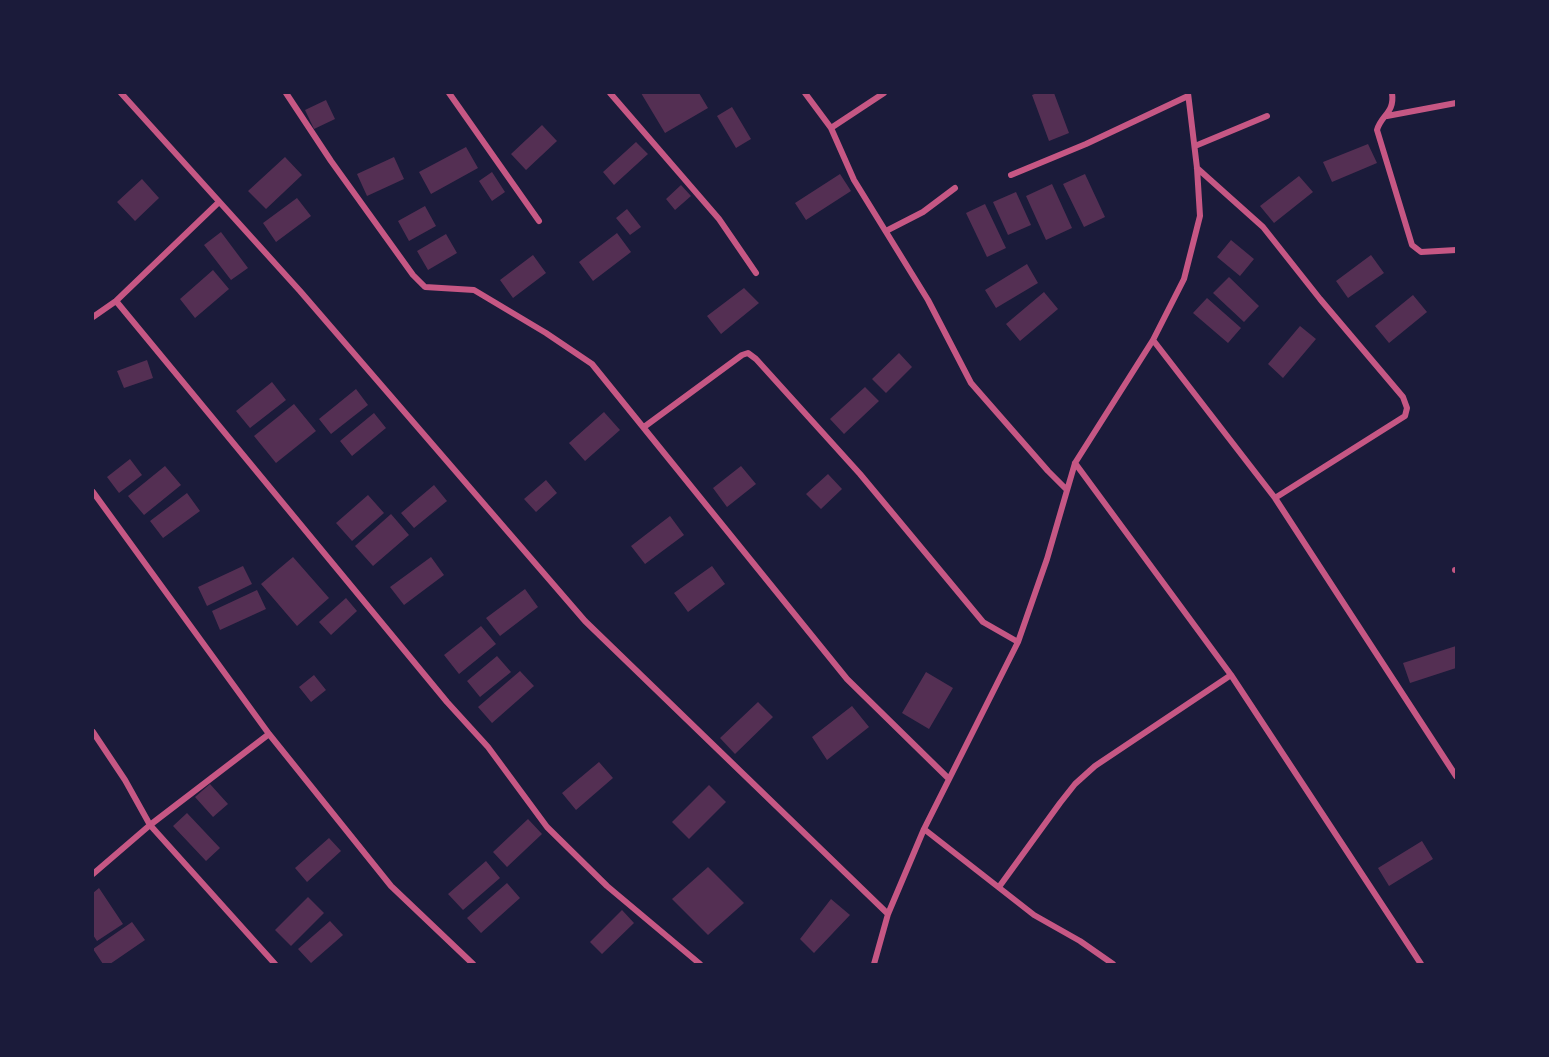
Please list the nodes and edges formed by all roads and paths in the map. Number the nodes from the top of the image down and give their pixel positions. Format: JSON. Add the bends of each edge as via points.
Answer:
{"nodes":[{"id":1,"x":121,"y":93,"type":"edge"},
{"id":2,"x":286,"y":93,"type":"edge"},
{"id":3,"x":449,"y":93,"type":"edge"},
{"id":4,"x":610,"y":93,"type":"edge"},
{"id":5,"x":805,"y":93,"type":"edge"},
{"id":6,"x":884,"y":93,"type":"edge"},
{"id":7,"x":1392,"y":93,"type":"edge"},
{"id":8,"x":1188,"y":94,"type":"edge"},
{"id":9,"x":1456,"y":103,"type":"edge"},
{"id":10,"x":1267,"y":116,"type":"dead end"},
{"id":11,"x":1387,"y":116,"type":"junction"},
{"id":12,"x":831,"y":128,"type":"junction"},
{"id":13,"x":1195,"y":146,"type":"junction"},
{"id":14,"x":1197,"y":168,"type":"junction"},
{"id":15,"x":1011,"y":175,"type":"dead end"},
{"id":16,"x":955,"y":188,"type":"dead end"},
{"id":17,"x":219,"y":202,"type":"junction"},
{"id":18,"x":539,"y":221,"type":"dead end"},
{"id":19,"x":886,"y":231,"type":"junction"},
{"id":20,"x":1456,"y":250,"type":"edge"},
{"id":21,"x":756,"y":273,"type":"dead end"},
{"id":22,"x":116,"y":301,"type":"junction"},
{"id":23,"x":93,"y":317,"type":"edge"},
{"id":24,"x":1153,"y":340,"type":"junction"},
{"id":25,"x":644,"y":427,"type":"junction"},
{"id":26,"x":1075,"y":463,"type":"junction"},
{"id":27,"x":1066,"y":489,"type":"junction"},
{"id":28,"x":93,"y":492,"type":"edge"},
{"id":29,"x":1275,"y":498,"type":"junction"},
{"id":30,"x":1018,"y":642,"type":"junction"},
{"id":31,"x":1231,"y":675,"type":"junction"},
{"id":32,"x":93,"y":732,"type":"edge"},
{"id":33,"x":269,"y":734,"type":"junction"},
{"id":34,"x":1455,"y":774,"type":"edge"},
{"id":35,"x":949,"y":779,"type":"junction"},
{"id":36,"x":150,"y":825,"type":"junction"},
{"id":37,"x":924,"y":829,"type":"junction"},
{"id":38,"x":93,"y":874,"type":"edge"},
{"id":39,"x":999,"y":887,"type":"junction"},
{"id":40,"x":888,"y":914,"type":"junction"},
{"id":41,"x":275,"y":964,"type":"edge"},
{"id":42,"x":473,"y":964,"type":"edge"},
{"id":43,"x":700,"y":964,"type":"edge"},
{"id":44,"x":874,"y":964,"type":"edge"},
{"id":45,"x":1113,"y":964,"type":"edge"},
{"id":46,"x":1421,"y":964,"type":"edge"}],
"edges":[{"from":1,"to":17,"type":"street"},
{"from":2,"to":25,"type":"street","via":[[331,162],[425,287],[474,291],[546,333],[592,364]]},
{"from":3,"to":18,"type":"street"},
{"from":4,"to":21,"type":"street","via":[[719,219]]},
{"from":5,"to":12,"type":"street"},
{"from":6,"to":12,"type":"street"},
{"from":7,"to":11,"type":"street","via":[[1394,103]]},
{"from":8,"to":13,"type":"street"},
{"from":8,"to":15,"type":"street","via":[[1086,144]]},
{"from":9,"to":11,"type":"street"},
{"from":10,"to":13,"type":"street"},
{"from":11,"to":20,"type":"street","via":[[1377,130],[1412,245],[1421,252]]},
{"from":12,"to":19,"type":"street","via":[[854,180]]},
{"from":13,"to":14,"type":"street"},
{"from":14,"to":24,"type":"street","via":[[1200,216],[1184,279]]},
{"from":14,"to":29,"type":"street","via":[[1263,227],[1403,396],[1407,408],[1405,417]]},
{"from":16,"to":19,"type":"street","via":[[923,212]]},
{"from":17,"to":22,"type":"street"},
{"from":17,"to":40,"type":"street","via":[[585,621]]},
{"from":19,"to":27,"type":"street","via":[[928,300],[971,384]]},
{"from":22,"to":23,"type":"street"},
{"from":22,"to":43,"type":"street","via":[[439,693],[488,747],[547,827],[607,886]]},
{"from":24,"to":26,"type":"street"},
{"from":24,"to":29,"type":"street"},
{"from":25,"to":30,"type":"street","via":[[748,353],[860,474],[983,622]]},
{"from":25,"to":35,"type":"street","via":[[847,679]]},
{"from":26,"to":27,"type":"street"},
{"from":26,"to":31,"type":"street"},
{"from":27,"to":30,"type":"street","via":[[1047,560]]},
{"from":28,"to":33,"type":"street"},
{"from":29,"to":34,"type":"street"},
{"from":30,"to":35,"type":"street"},
{"from":31,"to":39,"type":"street","via":[[1095,766],[1075,784]]},
{"from":31,"to":46,"type":"street"},
{"from":32,"to":36,"type":"street"},
{"from":33,"to":36,"type":"street"},
{"from":33,"to":42,"type":"street","via":[[391,886]]},
{"from":35,"to":37,"type":"street"},
{"from":36,"to":38,"type":"street"},
{"from":36,"to":41,"type":"street"},
{"from":37,"to":39,"type":"street"},
{"from":37,"to":40,"type":"street"},
{"from":39,"to":45,"type":"street","via":[[1034,915]]},
{"from":40,"to":44,"type":"street"}]}
